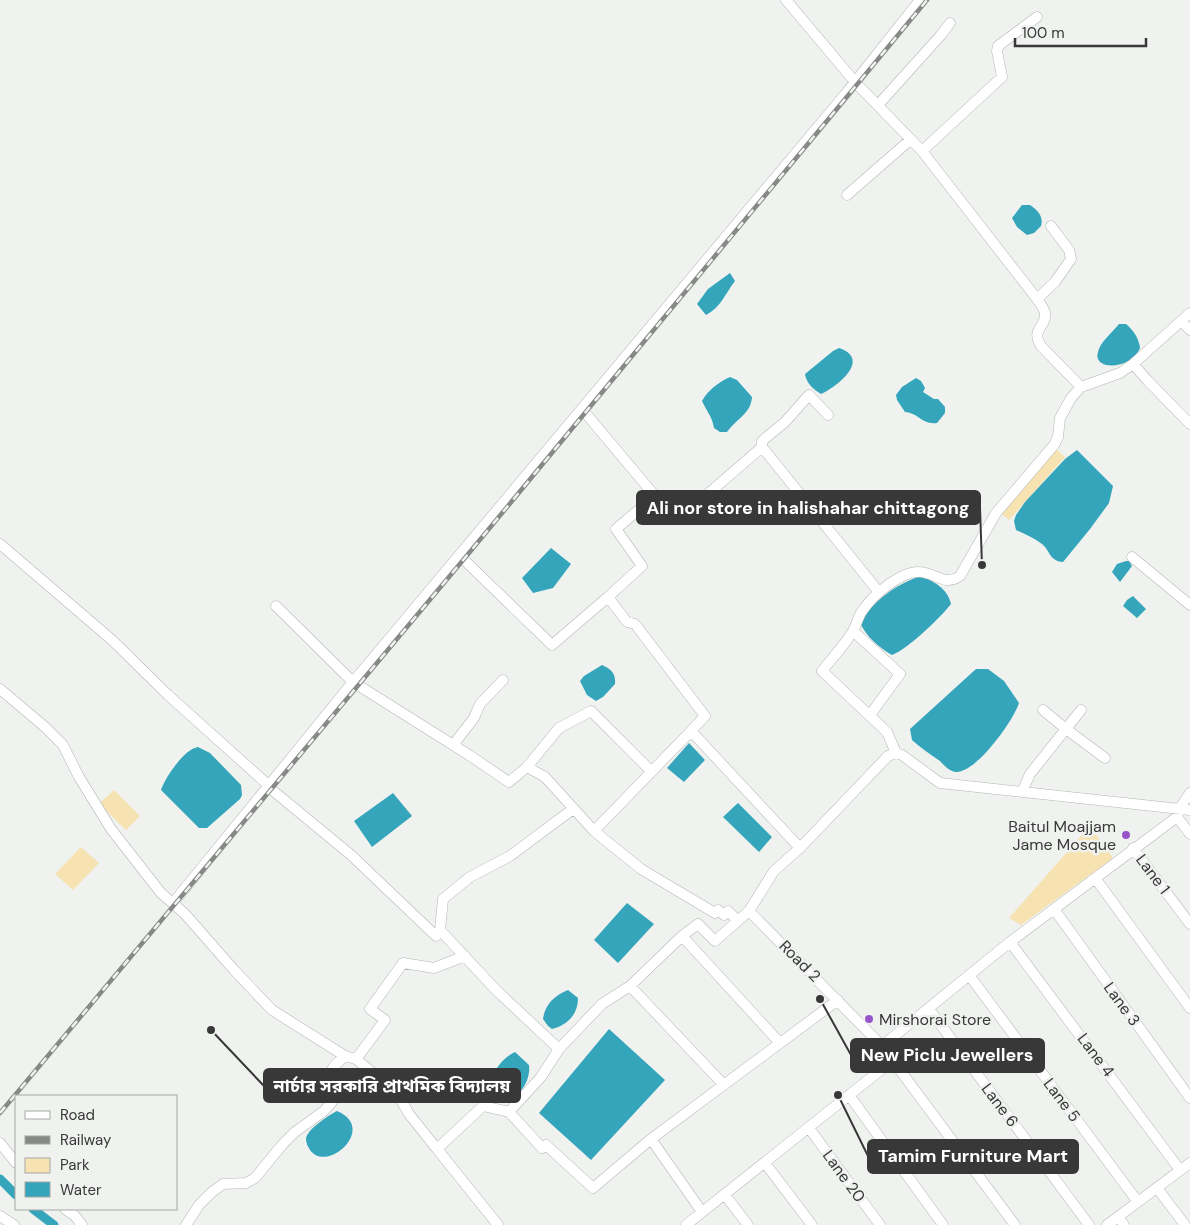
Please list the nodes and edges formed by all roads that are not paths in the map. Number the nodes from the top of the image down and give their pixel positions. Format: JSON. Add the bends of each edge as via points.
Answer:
{"nodes":[{"id":1,"x":786,"y":0,"type":"edge"},
{"id":2,"x":920,"y":0,"type":"edge"},
{"id":3,"x":1037,"y":17,"type":"dead end"},
{"id":4,"x":950,"y":23,"type":"dead end"},
{"id":5,"x":855,"y":82,"type":"junction"},
{"id":6,"x":878,"y":105,"type":"junction"},
{"id":7,"x":910,"y":140,"type":"junction"},
{"id":8,"x":922,"y":151,"type":"junction"},
{"id":9,"x":847,"y":195,"type":"dead end"},
{"id":10,"x":1051,"y":226,"type":"dead end"},
{"id":11,"x":1037,"y":299,"type":"junction"},
{"id":12,"x":1190,"y":313,"type":"edge"},
{"id":13,"x":1182,"y":322,"type":"junction"},
{"id":14,"x":1190,"y":330,"type":"edge"},
{"id":15,"x":1133,"y":364,"type":"junction"},
{"id":16,"x":1081,"y":387,"type":"junction"},
{"id":17,"x":582,"y":409,"type":"junction"},
{"id":18,"x":828,"y":415,"type":"dead end"},
{"id":19,"x":1190,"y":424,"type":"edge"},
{"id":20,"x":762,"y":447,"type":"junction"},
{"id":21,"x":655,"y":496,"type":"junction"},
{"id":22,"x":0,"y":544,"type":"edge"},
{"id":23,"x":460,"y":556,"type":"junction"},
{"id":24,"x":1132,"y":557,"type":"dead end"},
{"id":25,"x":878,"y":591,"type":"junction"},
{"id":26,"x":608,"y":598,"type":"junction"},
{"id":27,"x":1190,"y":605,"type":"edge"},
{"id":28,"x":276,"y":606,"type":"dead end"},
{"id":29,"x":853,"y":631,"type":"junction"},
{"id":30,"x":503,"y":680,"type":"dead end"},
{"id":31,"x":354,"y":682,"type":"junction"},
{"id":32,"x":0,"y":689,"type":"edge"},
{"id":33,"x":1043,"y":710,"type":"dead end"},
{"id":34,"x":1081,"y":710,"type":"dead end"},
{"id":35,"x":870,"y":715,"type":"junction"},
{"id":36,"x":1066,"y":729,"type":"junction"},
{"id":37,"x":691,"y":731,"type":"junction"},
{"id":38,"x":453,"y":745,"type":"junction"},
{"id":39,"x":896,"y":753,"type":"junction"},
{"id":40,"x":1105,"y":758,"type":"dead end"},
{"id":41,"x":527,"y":767,"type":"junction"},
{"id":42,"x":651,"y":771,"type":"junction"},
{"id":43,"x":268,"y":786,"type":"junction"},
{"id":44,"x":1022,"y":792,"type":"junction"},
{"id":45,"x":1190,"y":793,"type":"edge"},
{"id":46,"x":573,"y":809,"type":"junction"},
{"id":47,"x":1190,"y":810,"type":"edge"},
{"id":48,"x":1178,"y":813,"type":"junction"},
{"id":49,"x":594,"y":831,"type":"junction"},
{"id":50,"x":1190,"y":834,"type":"edge"},
{"id":51,"x":800,"y":848,"type":"junction"},
{"id":52,"x":1133,"y":848,"type":"junction"},
{"id":53,"x":1095,"y":878,"type":"junction"},
{"id":54,"x":173,"y":903,"type":"junction"},
{"id":55,"x":1054,"y":909,"type":"junction"},
{"id":56,"x":749,"y":911,"type":"junction"},
{"id":57,"x":737,"y":920,"type":"junction"},
{"id":58,"x":1190,"y":924,"type":"edge"},
{"id":59,"x":440,"y":930,"type":"junction"},
{"id":60,"x":682,"y":936,"type":"junction"},
{"id":61,"x":1010,"y":942,"type":"junction"},
{"id":62,"x":465,"y":956,"type":"junction"},
{"id":63,"x":968,"y":975,"type":"junction"},
{"id":64,"x":630,"y":986,"type":"junction"},
{"id":65,"x":838,"y":1000,"type":"junction"},
{"id":66,"x":1190,"y":1008,"type":"edge"},
{"id":67,"x":929,"y":1009,"type":"junction"},
{"id":68,"x":780,"y":1043,"type":"junction"},
{"id":69,"x":882,"y":1046,"type":"junction"},
{"id":70,"x":559,"y":1049,"type":"junction"},
{"id":71,"x":351,"y":1057,"type":"junction"},
{"id":72,"x":892,"y":1061,"type":"junction"},
{"id":73,"x":724,"y":1085,"type":"junction"},
{"id":74,"x":849,"y":1096,"type":"junction"},
{"id":75,"x":1190,"y":1098,"type":"edge"},
{"id":76,"x":509,"y":1112,"type":"junction"},
{"id":77,"x":809,"y":1128,"type":"junction"},
{"id":78,"x":651,"y":1139,"type":"junction"},
{"id":79,"x":0,"y":1143,"type":"edge"},
{"id":80,"x":437,"y":1149,"type":"junction"},
{"id":81,"x":15,"y":1162,"type":"edge"},
{"id":82,"x":1190,"y":1162,"type":"edge"},
{"id":83,"x":765,"y":1163,"type":"junction"},
{"id":84,"x":1180,"y":1170,"type":"junction"},
{"id":85,"x":1157,"y":1188,"type":"junction"},
{"id":86,"x":725,"y":1195,"type":"junction"},
{"id":87,"x":1138,"y":1202,"type":"junction"},
{"id":88,"x":66,"y":1210,"type":"edge"},
{"id":89,"x":702,"y":1212,"type":"junction"},
{"id":90,"x":0,"y":1216,"type":"edge"},
{"id":91,"x":1121,"y":1221,"type":"edge"},
{"id":92,"x":14,"y":1225,"type":"edge"},
{"id":93,"x":82,"y":1225,"type":"edge"},
{"id":94,"x":186,"y":1225,"type":"edge"},
{"id":95,"x":498,"y":1225,"type":"edge"},
{"id":96,"x":686,"y":1225,"type":"edge"},
{"id":97,"x":748,"y":1225,"type":"edge"},
{"id":98,"x":812,"y":1225,"type":"edge"},
{"id":99,"x":880,"y":1225,"type":"edge"},
{"id":100,"x":943,"y":1225,"type":"edge"},
{"id":101,"x":1015,"y":1225,"type":"edge"},
{"id":102,"x":1090,"y":1225,"type":"edge"},
{"id":103,"x":1107,"y":1225,"type":"edge"},
{"id":104,"x":1185,"y":1225,"type":"edge"}],
"edges":[{"from":1,"to":5,"type":"street"},
{"from":2,"to":5,"type":"street"},
{"from":3,"to":8,"type":"street","via":[[998,46],[1002,77]]},
{"from":4,"to":6,"type":"street"},
{"from":5,"to":6,"type":"street"},
{"from":5,"to":17,"type":"street"},
{"from":6,"to":7,"type":"street"},
{"from":7,"to":8,"type":"street"},
{"from":7,"to":9,"type":"street"},
{"from":8,"to":11,"type":"street"},
{"from":10,"to":11,"type":"street","via":[[1069,250],[1071,259]]},
{"from":11,"to":16,"type":"street","via":[[1045,311],[1036,338]]},
{"from":12,"to":13,"type":"street"},
{"from":13,"to":14,"type":"street"},
{"from":13,"to":15,"type":"street"},
{"from":15,"to":16,"type":"street","via":[[1120,373]]},
{"from":15,"to":19,"type":"street"},
{"from":16,"to":25,"type":"street","via":[[1070,398],[1060,418],[1054,445],[996,513],[960,576],[954,580],[942,579],[920,572],[900,577]]},
{"from":17,"to":21,"type":"street"},
{"from":17,"to":23,"type":"street"},
{"from":18,"to":20,"type":"street","via":[[809,395],[785,422],[762,441]]},
{"from":20,"to":21,"type":"street","via":[[679,519]]},
{"from":20,"to":25,"type":"street"},
{"from":21,"to":26,"type":"street","via":[[616,529],[642,566]]},
{"from":22,"to":43,"type":"street","via":[[112,640]]},
{"from":23,"to":26,"type":"street","via":[[552,645]]},
{"from":23,"to":31,"type":"street"},
{"from":24,"to":27,"type":"street"},
{"from":25,"to":29,"type":"street","via":[[862,610]]},
{"from":26,"to":37,"type":"street","via":[[627,622],[635,624],[705,716]]},
{"from":28,"to":31,"type":"street"},
{"from":29,"to":35,"type":"street","via":[[900,674]]},
{"from":29,"to":35,"type":"street","via":[[822,671]]},
{"from":30,"to":38,"type":"street","via":[[480,704],[474,718]]},
{"from":31,"to":38,"type":"street"},
{"from":31,"to":43,"type":"street"},
{"from":32,"to":54,"type":"street","via":[[63,745],[111,829],[161,893]]},
{"from":33,"to":36,"type":"street"},
{"from":34,"to":36,"type":"street"},
{"from":35,"to":39,"type":"street","via":[[887,732]]},
{"from":36,"to":40,"type":"street"},
{"from":36,"to":44,"type":"street","via":[[1030,774]]},
{"from":37,"to":42,"type":"street"},
{"from":37,"to":51,"type":"street"},
{"from":38,"to":41,"type":"street","via":[[509,782]]},
{"from":39,"to":44,"type":"street","via":[[940,783]]},
{"from":39,"to":51,"type":"street","via":[[888,756]]},
{"from":41,"to":42,"type":"street","via":[[559,728],[591,712]]},
{"from":41,"to":46,"type":"street","via":[[545,777]]},
{"from":42,"to":49,"type":"street"},
{"from":43,"to":54,"type":"street"},
{"from":43,"to":59,"type":"street","via":[[350,855],[436,936]]},
{"from":44,"to":48,"type":"street"},
{"from":45,"to":48,"type":"street"},
{"from":46,"to":49,"type":"street"},
{"from":46,"to":59,"type":"street","via":[[510,856],[470,877],[443,899]]},
{"from":47,"to":48,"type":"street"},
{"from":48,"to":50,"type":"street"},
{"from":48,"to":52,"type":"street"},
{"from":49,"to":57,"type":"street","via":[[642,869],[715,912],[718,910],[724,915],[728,911]]},
{"from":51,"to":56,"type":"street","via":[[774,871]]},
{"from":52,"to":53,"type":"street"},
{"from":52,"to":58,"type":"street","name":"Lane 1"},
{"from":53,"to":55,"type":"street"},
{"from":53,"to":66,"type":"street"},
{"from":54,"to":71,"type":"street","via":[[272,1010]]},
{"from":55,"to":61,"type":"street"},
{"from":55,"to":75,"type":"street","name":"Lane 3"},
{"from":56,"to":57,"type":"street"},
{"from":56,"to":65,"type":"street","name":"Road 2"},
{"from":57,"to":60,"type":"street","via":[[715,941],[698,924]]},
{"from":59,"to":62,"type":"street"},
{"from":60,"to":64,"type":"street"},
{"from":60,"to":68,"type":"street"},
{"from":61,"to":63,"type":"street"},
{"from":61,"to":84,"type":"street","name":"Lane 4"},
{"from":62,"to":70,"type":"street"},
{"from":62,"to":71,"type":"street","via":[[434,968],[403,963],[370,1009],[385,1020]]},
{"from":63,"to":67,"type":"street"},
{"from":63,"to":87,"type":"street","name":"Lane 5"},
{"from":64,"to":70,"type":"street","via":[[602,1004]]},
{"from":64,"to":73,"type":"street"},
{"from":65,"to":68,"type":"street"},
{"from":65,"to":69,"type":"street","name":"Road 2"},
{"from":67,"to":69,"type":"street"},
{"from":67,"to":102,"type":"street","name":"Lane 6"},
{"from":68,"to":73,"type":"street"},
{"from":69,"to":72,"type":"street","name":"Road 2"},
{"from":70,"to":76,"type":"street","via":[[541,1077]]},
{"from":71,"to":80,"type":"street","via":[[401,1100]]},
{"from":71,"to":94,"type":"street","via":[[334,1066],[330,1074],[332,1102],[324,1111],[295,1132],[255,1178],[223,1184],[212,1192]]},
{"from":72,"to":74,"type":"street"},
{"from":72,"to":101,"type":"street","name":"Road 2"},
{"from":73,"to":78,"type":"street"},
{"from":74,"to":77,"type":"street"},
{"from":74,"to":100,"type":"street"},
{"from":76,"to":78,"type":"street","via":[[542,1148],[546,1145],[594,1188]]},
{"from":76,"to":80,"type":"street","via":[[483,1106]]},
{"from":77,"to":83,"type":"street"},
{"from":77,"to":99,"type":"street","name":"Lane 20"},
{"from":78,"to":89,"type":"street"},
{"from":79,"to":81,"type":"street"},
{"from":80,"to":95,"type":"street"},
{"from":82,"to":84,"type":"street"},
{"from":83,"to":86,"type":"street"},
{"from":83,"to":98,"type":"street"},
{"from":84,"to":85,"type":"street"},
{"from":85,"to":87,"type":"street"},
{"from":85,"to":104,"type":"street"},
{"from":86,"to":89,"type":"street"},
{"from":86,"to":97,"type":"street"},
{"from":87,"to":91,"type":"street"},
{"from":88,"to":93,"type":"street"},
{"from":89,"to":96,"type":"street"},
{"from":90,"to":92,"type":"street"},
{"from":91,"to":103,"type":"street"}]}
